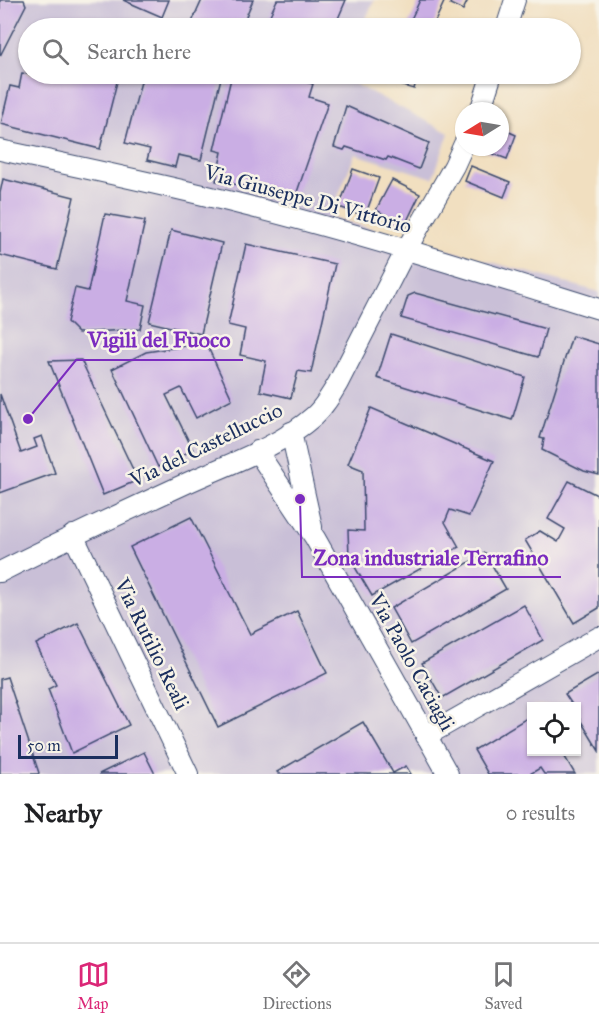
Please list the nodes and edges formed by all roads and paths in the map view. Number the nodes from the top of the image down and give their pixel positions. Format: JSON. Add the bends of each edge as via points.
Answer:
{"nodes":[{"id":1,"x":515,"y":0,"type":"edge"},
{"id":2,"x":509,"y":18,"type":"edge"},
{"id":3,"x":489,"y":84,"type":"edge"},
{"id":4,"x":483,"y":102,"type":"edge"},
{"id":5,"x":0,"y":150,"type":"edge"},
{"id":6,"x":459,"y":156,"type":"edge"},
{"id":7,"x":406,"y":250,"type":"junction"},
{"id":8,"x":599,"y":309,"type":"edge"},
{"id":9,"x":291,"y":432,"type":"junction"},
{"id":10,"x":257,"y":451,"type":"junction"},
{"id":11,"x":73,"y":535,"type":"junction"},
{"id":12,"x":315,"y":538,"type":"junction"},
{"id":13,"x":0,"y":572,"type":"edge"},
{"id":14,"x":599,"y":637,"type":"edge"},
{"id":15,"x":426,"y":736,"type":"junction"},
{"id":16,"x":188,"y":774,"type":"edge"},
{"id":17,"x":448,"y":774,"type":"edge"}],
"edges":[{"from":1,"to":2,"type":"street"},
{"from":3,"to":4,"type":"street"},
{"from":5,"to":7,"type":"street","name":"Via Giuseppe Di Vittorio","via":[[230,202]]},
{"from":6,"to":7,"type":"street","name":"Via del Castelluccio"},
{"from":7,"to":8,"type":"street","name":"Via Giuseppe Di Vittorio"},
{"from":7,"to":9,"type":"street","name":"Via del Castelluccio","via":[[338,383],[313,417]]},
{"from":9,"to":10,"type":"street","name":"Via del Castelluccio"},
{"from":9,"to":12,"type":"street"},
{"from":10,"to":11,"type":"street","name":"Via del Castelluccio"},
{"from":10,"to":12,"type":"street","name":"Via Paolo Caciagli"},
{"from":11,"to":13,"type":"street","name":"Via del Castelluccio"},
{"from":11,"to":16,"type":"street","name":"Via Rutilio Reali"},
{"from":12,"to":15,"type":"street","name":"Via Paolo Caciagli"},
{"from":14,"to":15,"type":"street"},
{"from":15,"to":17,"type":"street","name":"Via Paolo Caciagli"}]}
